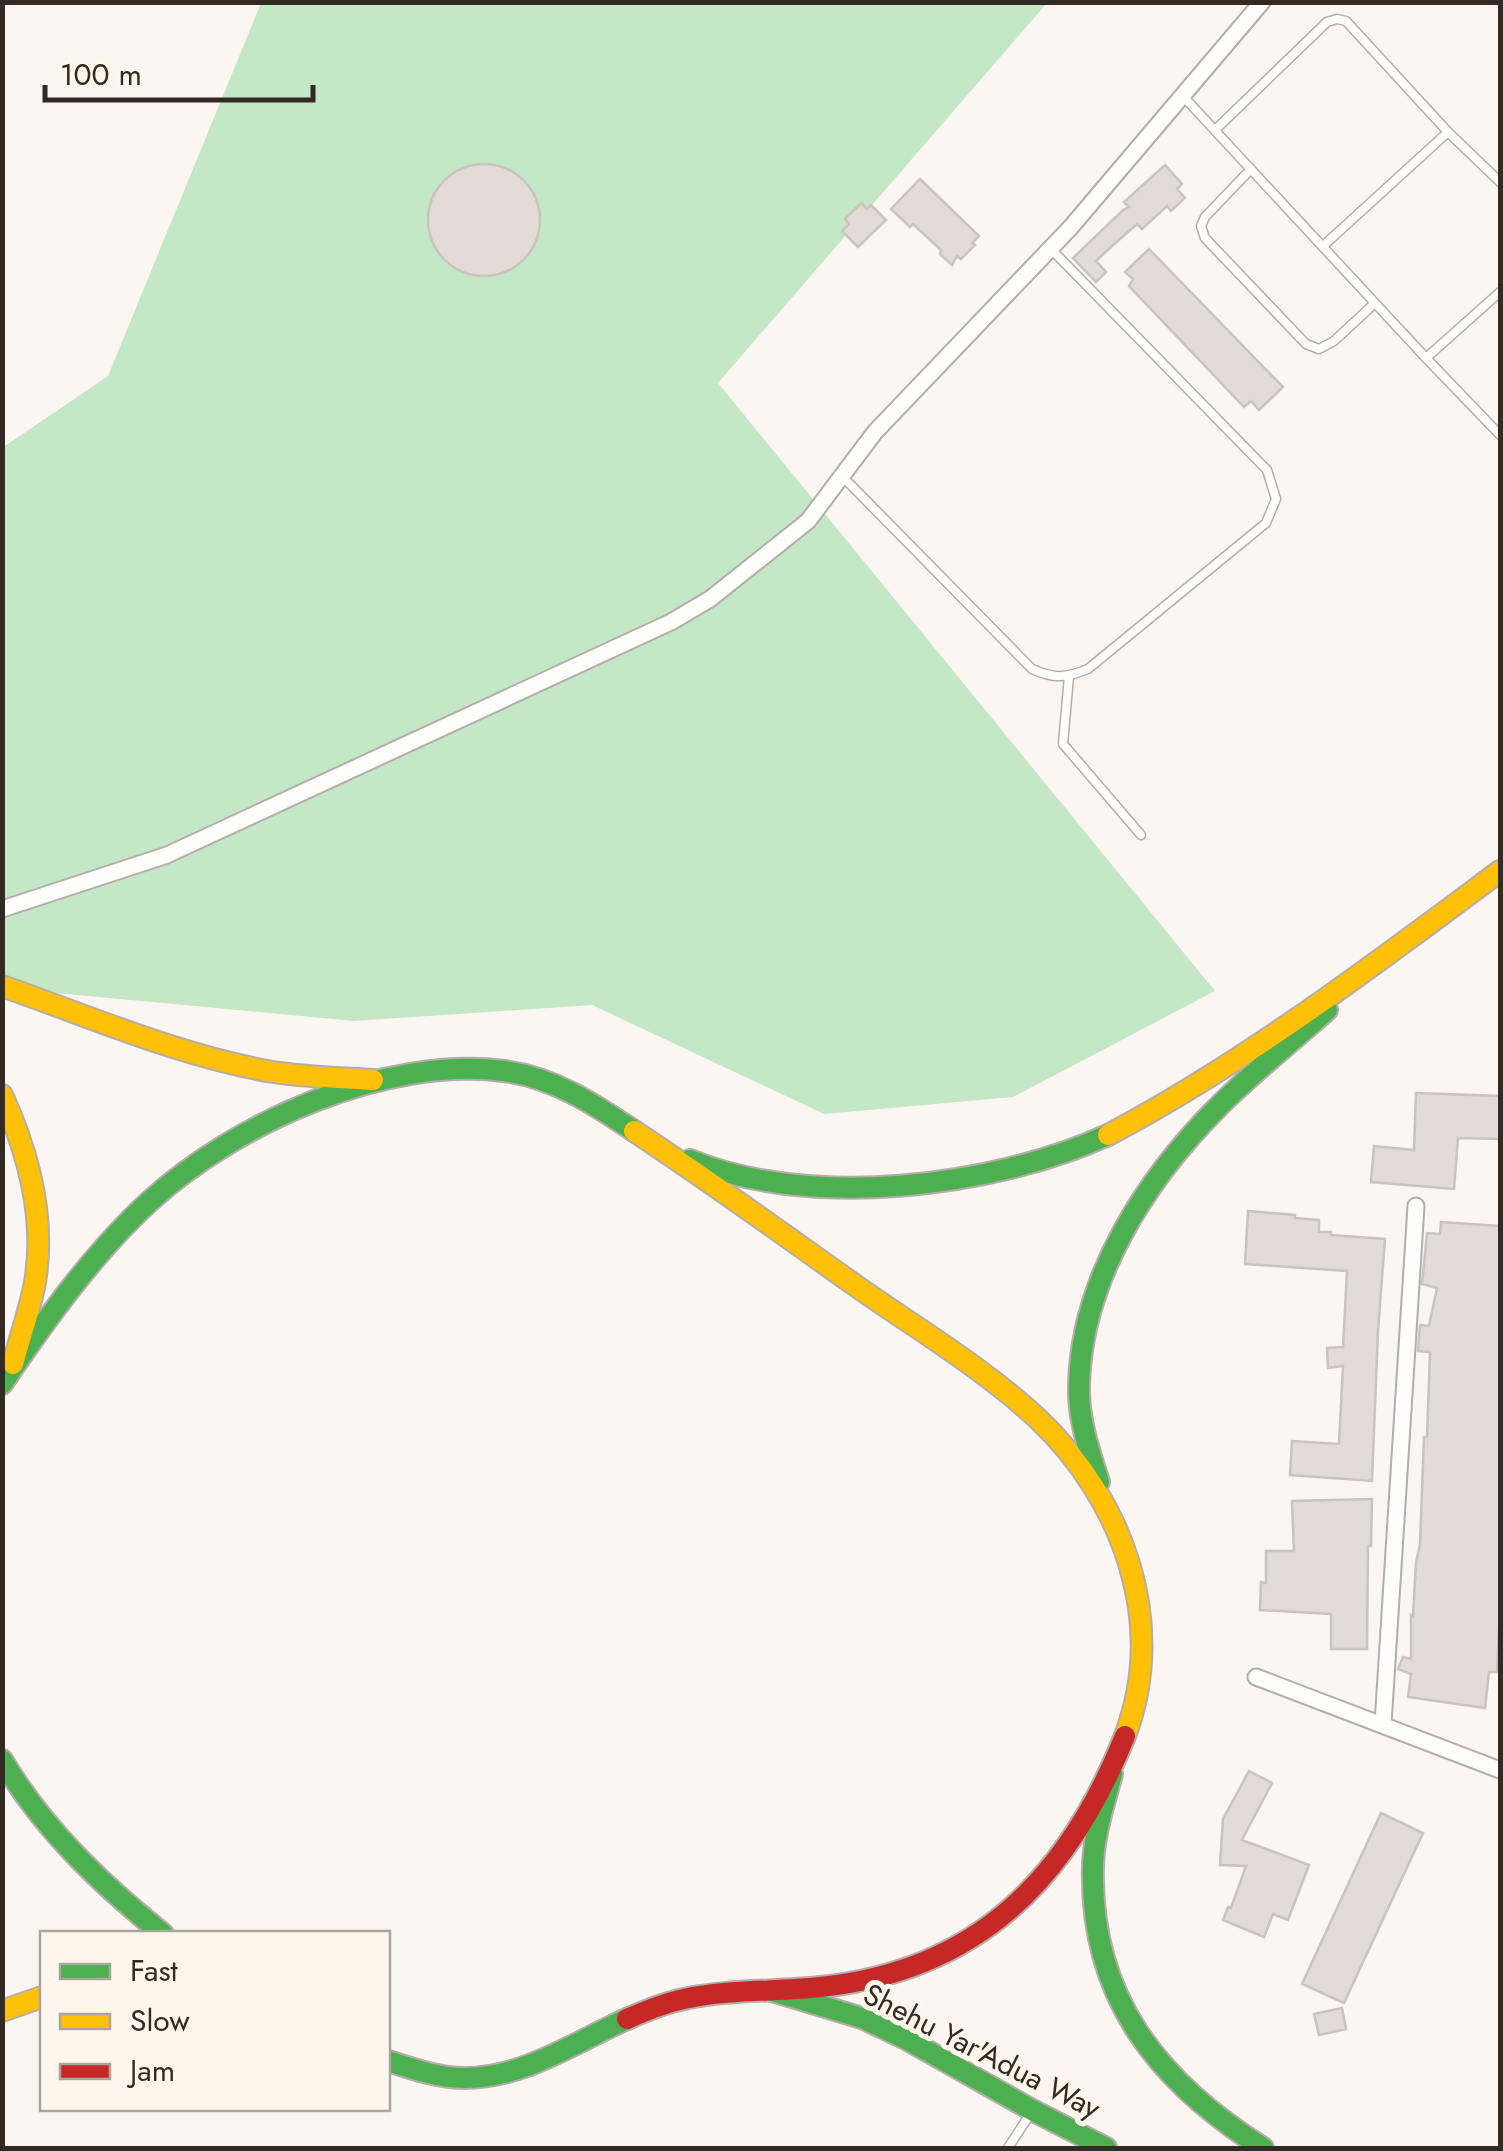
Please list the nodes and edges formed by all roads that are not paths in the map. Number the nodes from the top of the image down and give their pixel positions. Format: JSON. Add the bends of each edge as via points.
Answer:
{"nodes":[{"id":1,"x":1262,"y":2,"type":"edge"},
{"id":2,"x":1182,"y":95,"type":"junction"},
{"id":3,"x":1214,"y":130,"type":"junction"},
{"id":4,"x":1448,"y":132,"type":"junction"},
{"id":5,"x":1251,"y":169,"type":"junction"},
{"id":6,"x":1500,"y":182,"type":"edge"},
{"id":7,"x":1322,"y":246,"type":"junction"},
{"id":8,"x":1050,"y":249,"type":"junction"},
{"id":9,"x":1500,"y":292,"type":"edge"},
{"id":10,"x":1375,"y":302,"type":"junction"},
{"id":11,"x":1426,"y":358,"type":"junction"},
{"id":12,"x":1500,"y":435,"type":"edge"},
{"id":13,"x":842,"y":476,"type":"junction"},
{"id":14,"x":1070,"y":676,"type":"junction"},
{"id":15,"x":1141,"y":834,"type":"dead end"},
{"id":16,"x":1500,"y":872,"type":"edge"},
{"id":17,"x":2,"y":909,"type":"edge"},
{"id":18,"x":1396,"y":948,"type":"junction"},
{"id":19,"x":2,"y":986,"type":"edge"},
{"id":20,"x":380,"y":1080,"type":"junction"},
{"id":21,"x":2,"y":1095,"type":"edge"},
{"id":22,"x":646,"y":1139,"type":"junction"},
{"id":23,"x":1416,"y":1206,"type":"dead end"},
{"id":24,"x":7,"y":1377,"type":"edge"},
{"id":25,"x":1108,"y":1509,"type":"junction"},
{"id":26,"x":1256,"y":1677,"type":"dead end"},
{"id":27,"x":1383,"y":1724,"type":"junction"},
{"id":28,"x":2,"y":1760,"type":"edge"},
{"id":29,"x":1500,"y":1770,"type":"edge"},
{"id":30,"x":1112,"y":1774,"type":"junction"},
{"id":31,"x":160,"y":1931,"type":"edge"},
{"id":32,"x":772,"y":1991,"type":"junction"},
{"id":33,"x":40,"y":1998,"type":"edge"},
{"id":34,"x":2,"y":2011,"type":"edge"},
{"id":35,"x":390,"y":2062,"type":"edge"},
{"id":36,"x":1032,"y":2110,"type":"junction"},
{"id":37,"x":1012,"y":2147,"type":"edge"},
{"id":38,"x":1106,"y":2148,"type":"edge"},
{"id":39,"x":1263,"y":2148,"type":"edge"}],
"edges":[{"from":1,"to":2,"type":"street"},
{"from":2,"to":3,"type":"lane"},
{"from":2,"to":8,"type":"street"},
{"from":3,"to":4,"type":"lane","via":[[1338,19]]},
{"from":3,"to":5,"type":"lane"},
{"from":4,"to":6,"type":"lane"},
{"from":4,"to":7,"type":"lane"},
{"from":5,"to":7,"type":"lane"},
{"from":5,"to":10,"type":"lane","via":[[1205,217],[1206,238],[1306,344],[1320,350]]},
{"from":7,"to":10,"type":"lane"},
{"from":8,"to":13,"type":"street","via":[[875,432]]},
{"from":8,"to":14,"type":"lane","via":[[1267,470],[1276,499],[1266,524]]},
{"from":9,"to":11,"type":"lane"},
{"from":10,"to":11,"type":"lane"},
{"from":11,"to":12,"type":"lane"},
{"from":13,"to":14,"type":"lane","via":[[1032,668]]},
{"from":13,"to":17,"type":"street","via":[[808,521],[671,622],[167,855]]},
{"from":14,"to":15,"type":"lane","via":[[1063,744]]},
{"from":16,"to":18,"type":"main road"},
{"from":18,"to":22,"type":"main road","via":[[1180,1094],[1102,1139],[1020,1168],[937,1184],[808,1184],[704,1166]]},
{"from":18,"to":25,"type":"main road","via":[[1205,1121],[1136,1210],[1113,1254],[1087,1323],[1079,1384],[1090,1456]]},
{"from":19,"to":20,"type":"main road","via":[[261,1070]]},
{"from":20,"to":22,"type":"main road","via":[[438,1071],[523,1074],[555,1084]]},
{"from":20,"to":24,"type":"main road","via":[[244,1134],[155,1196],[85,1273]]},
{"from":21,"to":24,"type":"main road","via":[[35,1190],[40,1243],[36,1282]]},
{"from":22,"to":25,"type":"main road","via":[[998,1385],[1057,1437]]},
{"from":23,"to":27,"type":"street"},
{"from":25,"to":30,"type":"main road","via":[[1138,1592],[1143,1636],[1140,1682]]},
{"from":26,"to":27,"type":"street"},
{"from":27,"to":29,"type":"street"},
{"from":28,"to":31,"type":"main road","via":[[84,1866]]},
{"from":30,"to":32,"type":"main road","via":[[1032,1890],[967,1943],[862,1984]]},
{"from":30,"to":39,"type":"main road","via":[[1098,1826],[1093,1905],[1112,1985],[1163,2068],[1195,2102]]},
{"from":32,"to":35,"type":"main road","via":[[659,2006],[504,2075],[438,2076]]},
{"from":32,"to":36,"type":"main road","name":"Shehu Yar'Adua Way","via":[[862,2018]]},
{"from":33,"to":34,"type":"main road"},
{"from":36,"to":37,"type":"lane"},
{"from":36,"to":38,"type":"main road","name":"Shehu Yar'Adua Way"}]}
